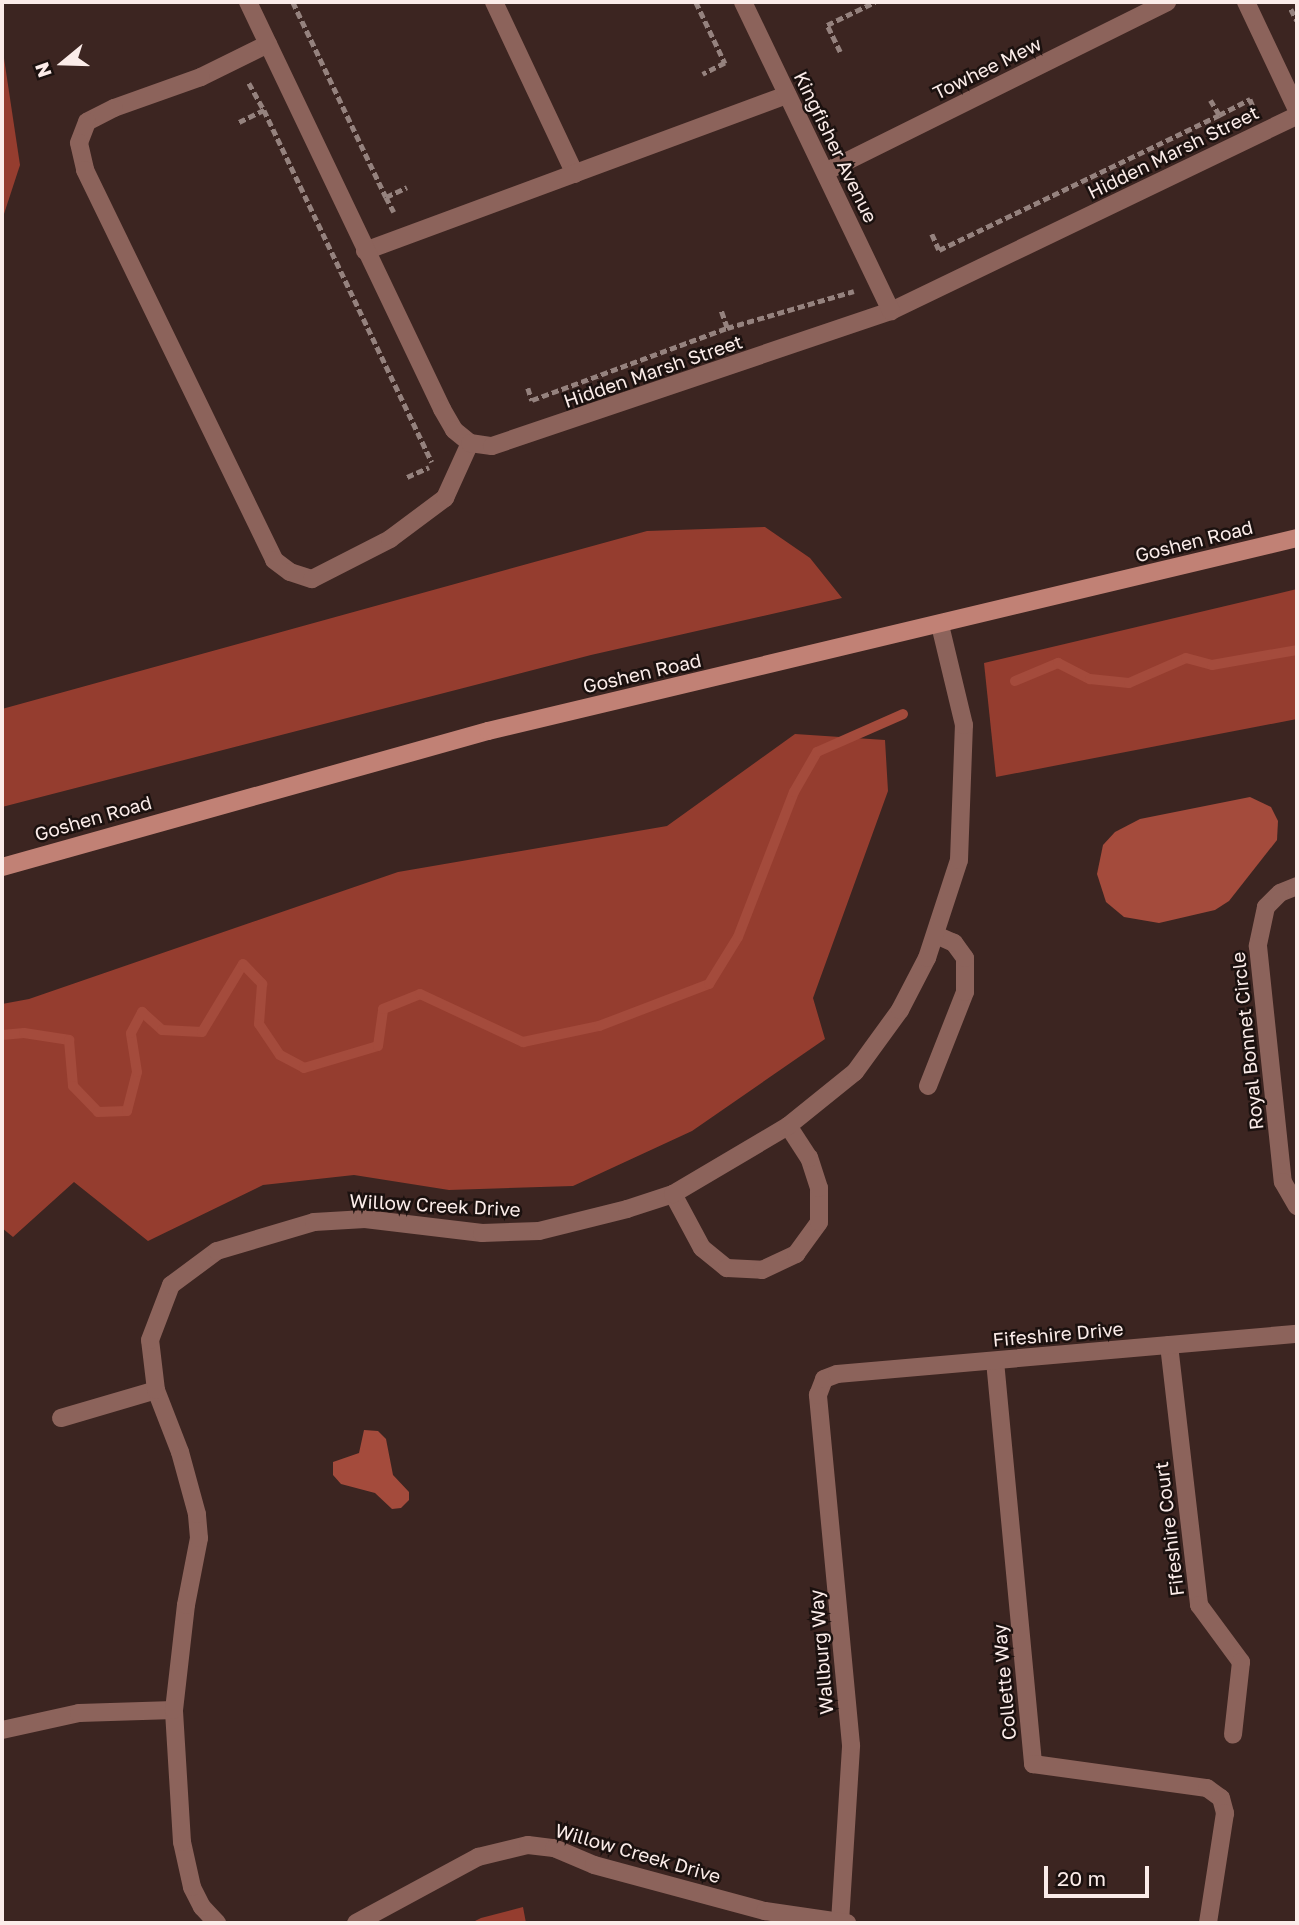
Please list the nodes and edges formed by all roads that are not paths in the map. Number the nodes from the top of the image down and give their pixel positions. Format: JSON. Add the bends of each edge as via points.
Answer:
{"nodes":[{"id":1,"x":248,"y":2,"type":"edge"},
{"id":2,"x":494,"y":2,"type":"edge"},
{"id":3,"x":743,"y":2,"type":"edge"},
{"id":4,"x":1167,"y":2,"type":"edge"},
{"id":5,"x":1246,"y":2,"type":"edge"},
{"id":6,"x":268,"y":44,"type":"junction"},
{"id":7,"x":787,"y":95,"type":"junction"},
{"id":8,"x":1297,"y":110,"type":"edge"},
{"id":9,"x":1297,"y":116,"type":"edge"},
{"id":10,"x":825,"y":172,"type":"junction"},
{"id":11,"x":575,"y":174,"type":"junction"},
{"id":12,"x":365,"y":251,"type":"junction"},
{"id":13,"x":891,"y":311,"type":"junction"},
{"id":14,"x":470,"y":443,"type":"junction"},
{"id":15,"x":1297,"y":538,"type":"edge"},
{"id":16,"x":940,"y":625,"type":"junction"},
{"id":17,"x":2,"y":867,"type":"edge"},
{"id":18,"x":1297,"y":886,"type":"edge"},
{"id":19,"x":936,"y":935,"type":"junction"},
{"id":20,"x":928,"y":1086,"type":"dead end"},
{"id":21,"x":788,"y":1126,"type":"junction"},
{"id":22,"x":673,"y":1194,"type":"junction"},
{"id":23,"x":1297,"y":1206,"type":"edge"},
{"id":24,"x":1297,"y":1334,"type":"edge"},
{"id":25,"x":1169,"y":1345,"type":"junction"},
{"id":26,"x":995,"y":1361,"type":"junction"},
{"id":27,"x":824,"y":1379,"type":"joint"},
{"id":28,"x":156,"y":1390,"type":"junction"},
{"id":29,"x":61,"y":1419,"type":"dead end"},
{"id":30,"x":174,"y":1710,"type":"junction"},
{"id":31,"x":2,"y":1730,"type":"edge"},
{"id":32,"x":1233,"y":1735,"type":"dead end"},
{"id":33,"x":841,"y":1922,"type":"edge"},
{"id":34,"x":217,"y":1923,"type":"edge"},
{"id":35,"x":356,"y":1923,"type":"edge"},
{"id":36,"x":847,"y":1923,"type":"edge"},
{"id":37,"x":1208,"y":1923,"type":"edge"}],
"edges":[{"from":1,"to":6,"type":"street"},
{"from":2,"to":11,"type":"street"},
{"from":3,"to":7,"type":"street","name":"Kingfisher Avenue"},
{"from":4,"to":10,"type":"street","name":"Towhee Mew"},
{"from":5,"to":8,"type":"street"},
{"from":6,"to":12,"type":"street"},
{"from":6,"to":14,"type":"street","via":[[201,77],[114,108],[88,122],[79,143],[85,170],[274,560],[290,572],[312,579],[390,539],[445,498]]},
{"from":7,"to":10,"type":"street","name":"Kingfisher Avenue"},
{"from":7,"to":11,"type":"street"},
{"from":9,"to":13,"type":"street","name":"Hidden Marsh Street"},
{"from":10,"to":13,"type":"street","name":"Kingfisher Avenue"},
{"from":11,"to":12,"type":"street"},
{"from":12,"to":14,"type":"street","via":[[442,409],[454,430]]},
{"from":13,"to":14,"type":"street","name":"Hidden Marsh Street","via":[[510,443]]},
{"from":15,"to":16,"type":"street","name":"Goshen Road"},
{"from":16,"to":17,"type":"street","name":"Goshen Road","via":[[488,731]]},
{"from":16,"to":19,"type":"street","name":"Willow Creek Drive","via":[[964,725],[965,796],[959,860]]},
{"from":18,"to":23,"type":"street","name":"Royal Bonnet Circle","via":[[1280,893],[1266,907],[1258,946],[1283,1182]]},
{"from":19,"to":20,"type":"street","via":[[954,943],[965,958],[965,992]]},
{"from":19,"to":21,"type":"street","name":"Willow Creek Drive","via":[[900,1010],[855,1072]]},
{"from":21,"to":22,"type":"street","name":"Willow Creek Drive"},
{"from":21,"to":22,"type":"street","via":[[809,1158],[819,1188],[819,1222],[796,1254],[762,1270],[727,1268],[702,1248]]},
{"from":22,"to":28,"type":"street","name":"Willow Creek Drive","via":[[539,1231],[482,1233],[365,1219],[314,1222],[249,1238],[217,1251],[171,1285],[150,1340]]},
{"from":24,"to":25,"type":"street","name":"Fifeshire Drive"},
{"from":25,"to":26,"type":"street","name":"Fifeshire Drive"},
{"from":25,"to":32,"type":"street","name":"Fifeshire Court","via":[[1199,1605],[1241,1662]]},
{"from":26,"to":27,"type":"street","name":"Fifeshire Drive","via":[[837,1374]]},
{"from":26,"to":37,"type":"street","name":"Collette Way","via":[[1033,1764],[1208,1788],[1221,1798],[1225,1812]]},
{"from":27,"to":33,"type":"street","name":"Wallburg Way","via":[[818,1395],[851,1745]]},
{"from":28,"to":29,"type":"street"},
{"from":28,"to":30,"type":"street","name":"Willow Creek Drive","via":[[180,1452],[199,1538]]},
{"from":30,"to":31,"type":"street","via":[[79,1713]]},
{"from":30,"to":34,"type":"street","name":"Willow Creek Drive","via":[[182,1842],[192,1887]]},
{"from":33,"to":35,"type":"street","name":"Willow Creek Drive","via":[[765,1911],[594,1865],[554,1848],[528,1845],[478,1857]]},
{"from":33,"to":36,"type":"street","name":"Willow Creek Drive"}]}
